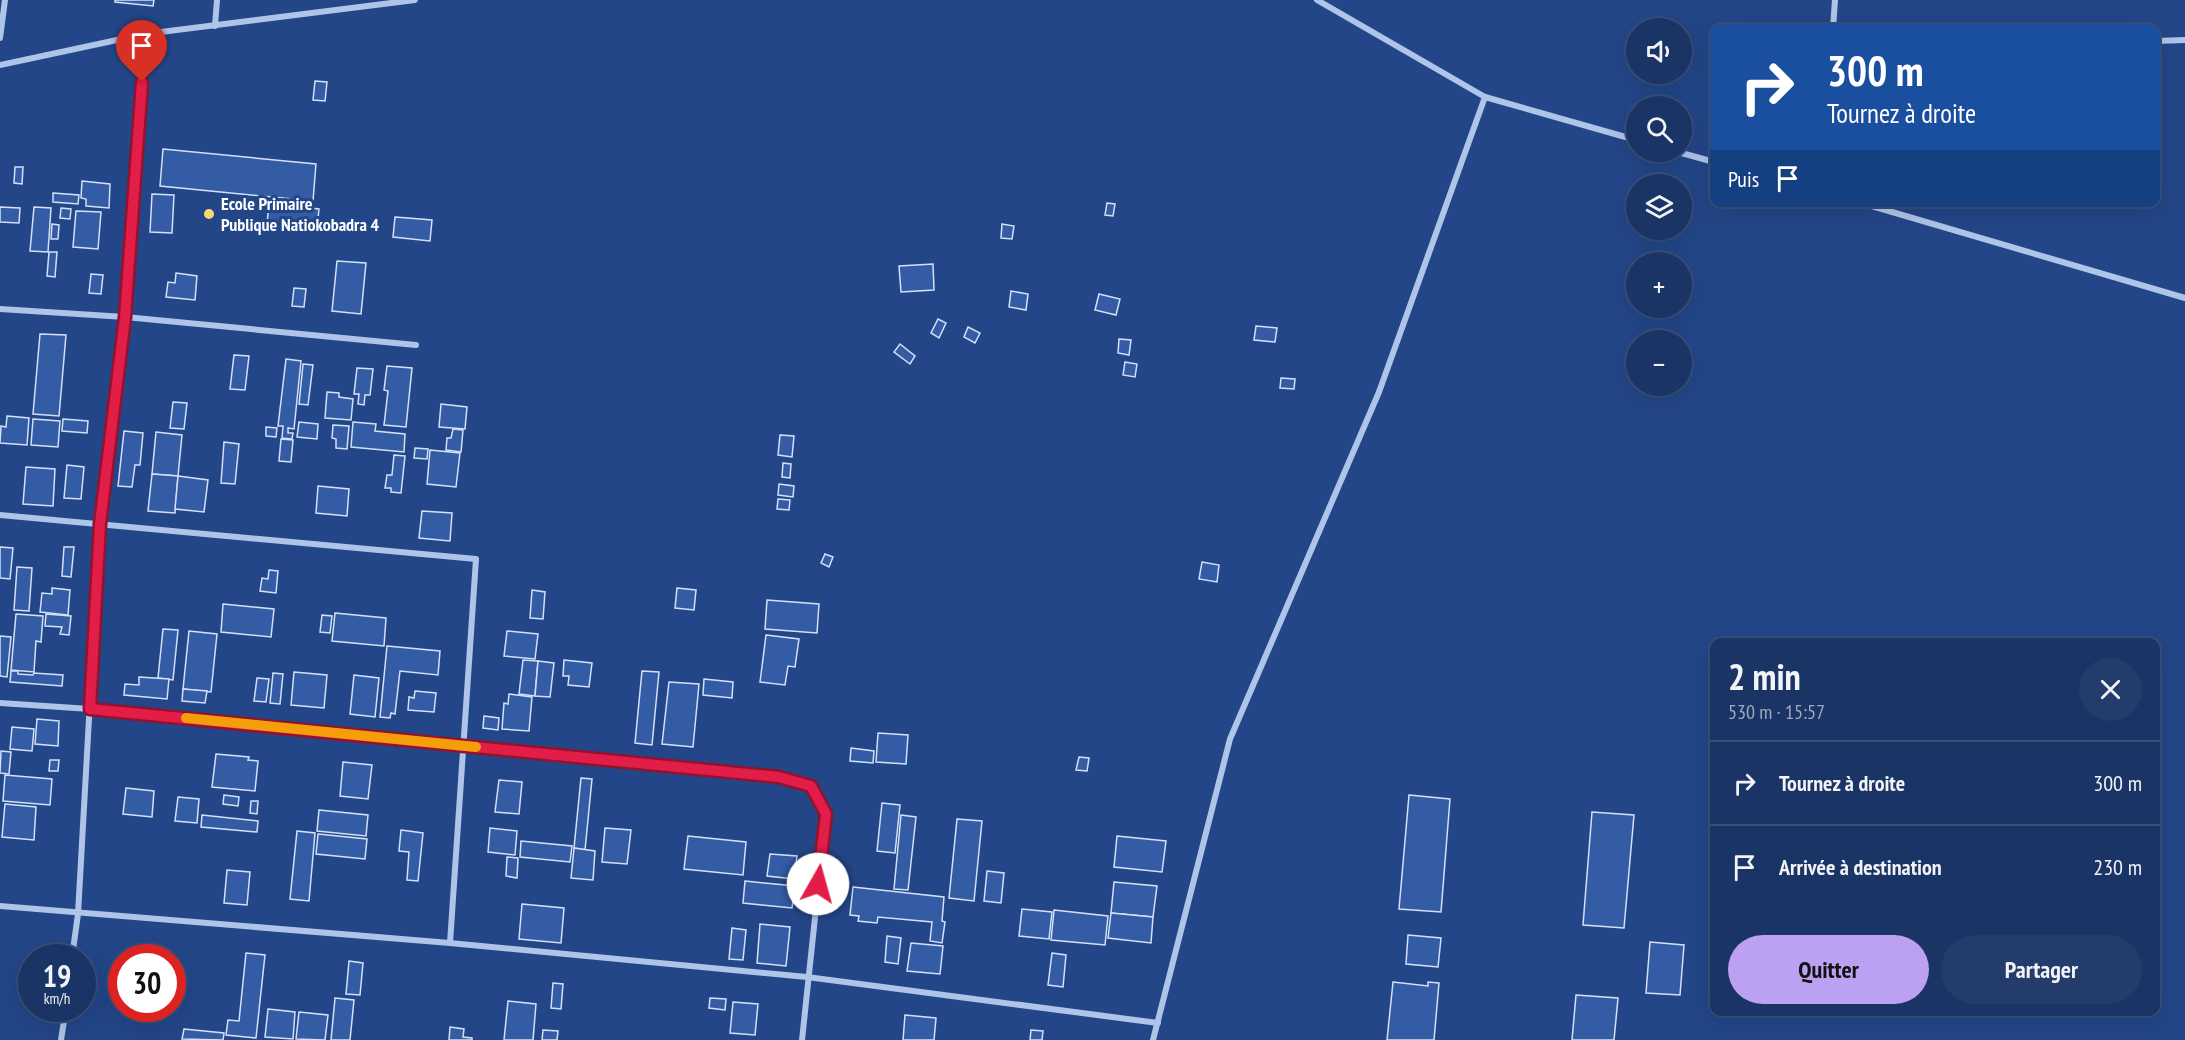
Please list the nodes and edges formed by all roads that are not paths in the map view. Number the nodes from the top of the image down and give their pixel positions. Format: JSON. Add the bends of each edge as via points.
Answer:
{"nodes":[{"id":1,"x":4,"y":0,"type":"edge"},
{"id":2,"x":217,"y":0,"type":"edge"},
{"id":3,"x":415,"y":0,"type":"edge"},
{"id":4,"x":1317,"y":0,"type":"edge"},
{"id":5,"x":1835,"y":0,"type":"edge"},
{"id":6,"x":1833,"y":24,"type":"edge"},
{"id":7,"x":215,"y":26,"type":"junction"},
{"id":8,"x":145,"y":34,"type":"junction"},
{"id":9,"x":0,"y":38,"type":"edge"},
{"id":10,"x":2185,"y":40,"type":"edge"},
{"id":11,"x":2160,"y":41,"type":"edge"},
{"id":12,"x":0,"y":65,"type":"edge"},
{"id":13,"x":1485,"y":97,"type":"junction"},
{"id":14,"x":1626,"y":137,"type":"edge"},
{"id":15,"x":1692,"y":156,"type":"edge"},
{"id":16,"x":1710,"y":161,"type":"edge"},
{"id":17,"x":1875,"y":207,"type":"edge"},
{"id":18,"x":2185,"y":298,"type":"edge"},
{"id":19,"x":0,"y":309,"type":"edge"},
{"id":20,"x":125,"y":317,"type":"junction"},
{"id":21,"x":416,"y":345,"type":"dead end"},
{"id":22,"x":0,"y":515,"type":"edge"},
{"id":23,"x":100,"y":524,"type":"junction"},
{"id":24,"x":0,"y":703,"type":"edge"},
{"id":25,"x":90,"y":709,"type":"junction"},
{"id":26,"x":462,"y":746,"type":"junction"},
{"id":27,"x":0,"y":906,"type":"edge"},
{"id":28,"x":78,"y":914,"type":"junction"},
{"id":29,"x":450,"y":943,"type":"junction"},
{"id":30,"x":74,"y":944,"type":"edge"},
{"id":31,"x":807,"y":977,"type":"junction"},
{"id":32,"x":64,"y":1022,"type":"edge"},
{"id":33,"x":1158,"y":1023,"type":"junction"},
{"id":34,"x":62,"y":1040,"type":"edge"},
{"id":35,"x":802,"y":1040,"type":"edge"},
{"id":36,"x":1153,"y":1040,"type":"edge"}],
"edges":[{"from":1,"to":9,"type":"street"},
{"from":2,"to":7,"type":"street"},
{"from":3,"to":7,"type":"street"},
{"from":4,"to":13,"type":"street"},
{"from":5,"to":6,"type":"street"},
{"from":7,"to":8,"type":"street"},
{"from":8,"to":12,"type":"street"},
{"from":8,"to":20,"type":"street"},
{"from":10,"to":11,"type":"street"},
{"from":13,"to":14,"type":"street"},
{"from":13,"to":33,"type":"street","via":[[1379,392],[1230,739]]},
{"from":15,"to":16,"type":"street"},
{"from":17,"to":18,"type":"street"},
{"from":19,"to":20,"type":"street"},
{"from":20,"to":21,"type":"street"},
{"from":20,"to":23,"type":"street"},
{"from":22,"to":23,"type":"street"},
{"from":23,"to":25,"type":"street"},
{"from":23,"to":26,"type":"street","via":[[476,559]]},
{"from":24,"to":25,"type":"street"},
{"from":25,"to":26,"type":"street"},
{"from":25,"to":28,"type":"street"},
{"from":26,"to":29,"type":"street"},
{"from":26,"to":31,"type":"street","via":[[779,777],[811,786],[826,814]]},
{"from":27,"to":28,"type":"street"},
{"from":28,"to":29,"type":"street"},
{"from":28,"to":30,"type":"street"},
{"from":29,"to":31,"type":"street"},
{"from":31,"to":33,"type":"street"},
{"from":31,"to":35,"type":"street"},
{"from":32,"to":34,"type":"street"},
{"from":33,"to":36,"type":"street"}]}
